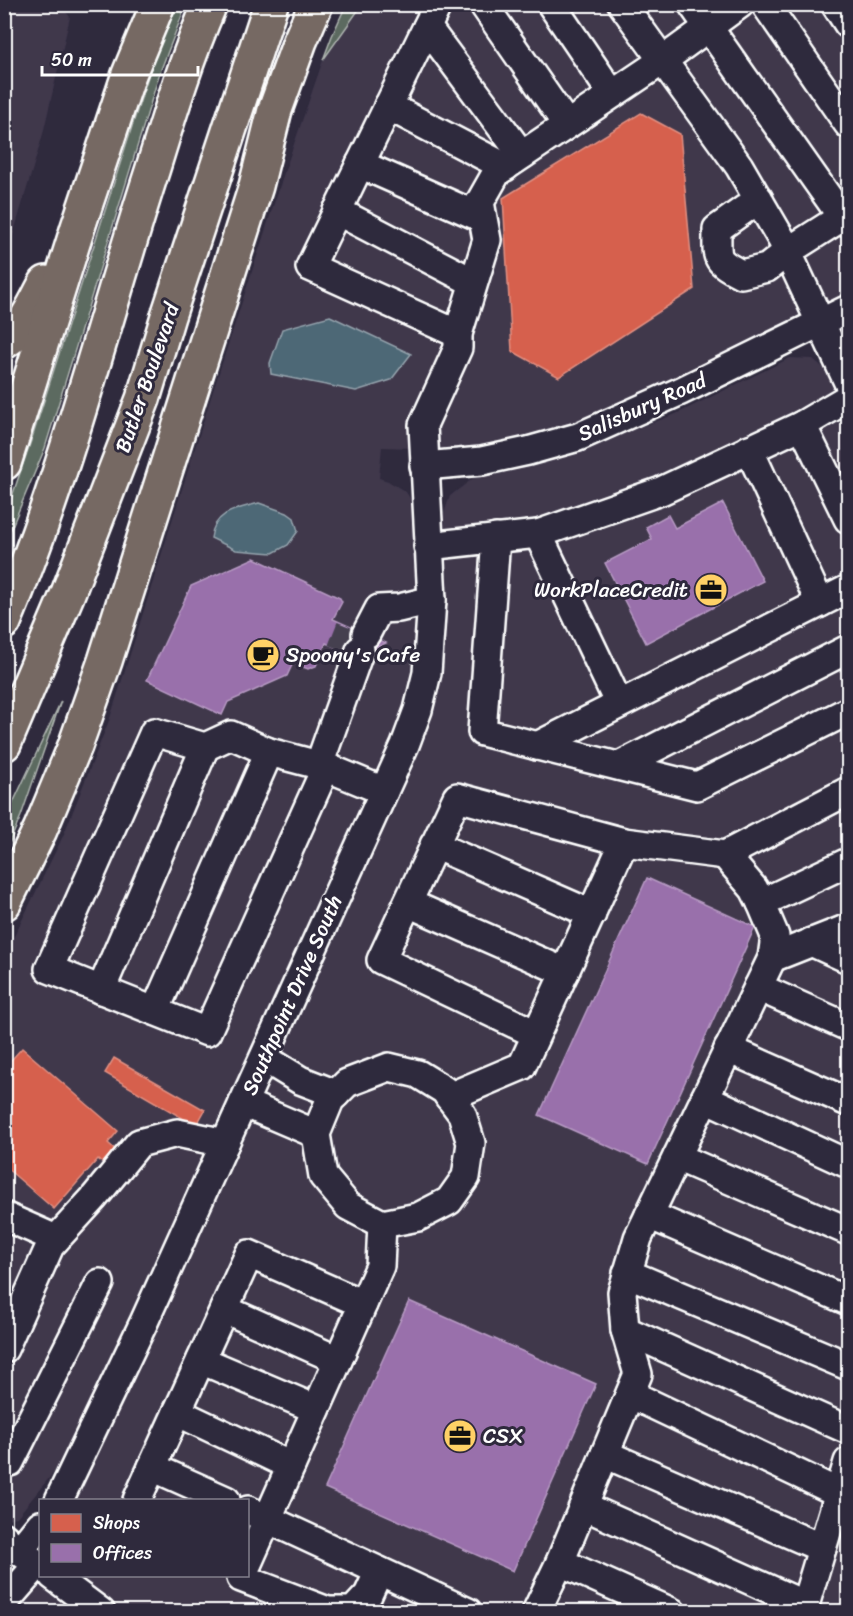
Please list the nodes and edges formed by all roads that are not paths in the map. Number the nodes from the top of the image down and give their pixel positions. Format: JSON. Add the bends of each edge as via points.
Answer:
{"nodes":[{"id":1,"x":136,"y":4,"type":"edge"},
{"id":2,"x":158,"y":4,"type":"edge"},
{"id":3,"x":271,"y":4,"type":"edge"},
{"id":4,"x":316,"y":4,"type":"edge"},
{"id":5,"x":483,"y":4,"type":"edge"},
{"id":6,"x":551,"y":4,"type":"edge"},
{"id":7,"x":622,"y":4,"type":"edge"},
{"id":8,"x":692,"y":4,"type":"edge"},
{"id":9,"x":740,"y":4,"type":"edge"},
{"id":10,"x":765,"y":4,"type":"edge"},
{"id":11,"x":836,"y":4,"type":"edge"},
{"id":12,"x":206,"y":13,"type":"edge"},
{"id":13,"x":432,"y":16,"type":"edge"},
{"id":14,"x":849,"y":24,"type":"edge"},
{"id":15,"x":708,"y":28,"type":"junction"},
{"id":16,"x":662,"y":61,"type":"junction"},
{"id":17,"x":129,"y":74,"type":"junction"},
{"id":18,"x":612,"y":94,"type":"junction"},
{"id":19,"x":388,"y":106,"type":"junction"},
{"id":20,"x":275,"y":110,"type":"junction"},
{"id":21,"x":849,"y":124,"type":"edge"},
{"id":22,"x":567,"y":125,"type":"junction"},
{"id":23,"x":514,"y":161,"type":"junction"},
{"id":24,"x":360,"y":164,"type":"junction"},
{"id":25,"x":759,"y":199,"type":"junction"},
{"id":26,"x":337,"y":211,"type":"junction"},
{"id":27,"x":845,"y":214,"type":"edge"},
{"id":28,"x":482,"y":218,"type":"junction"},
{"id":29,"x":78,"y":226,"type":"junction"},
{"id":30,"x":787,"y":252,"type":"junction"},
{"id":31,"x":473,"y":282,"type":"junction"},
{"id":32,"x":849,"y":309,"type":"edge"},
{"id":33,"x":168,"y":316,"type":"junction"},
{"id":34,"x":820,"y":323,"type":"junction"},
{"id":35,"x":458,"y":334,"type":"junction"},
{"id":36,"x":4,"y":342,"type":"edge"},
{"id":37,"x":849,"y":382,"type":"edge"},
{"id":38,"x":4,"y":391,"type":"edge"},
{"id":39,"x":849,"y":398,"type":"edge"},
{"id":40,"x":802,"y":424,"type":"junction"},
{"id":41,"x":749,"y":449,"type":"junction"},
{"id":42,"x":9,"y":450,"type":"edge"},
{"id":43,"x":424,"y":466,"type":"junction"},
{"id":44,"x":849,"y":519,"type":"edge"},
{"id":45,"x":538,"y":534,"type":"junction"},
{"id":46,"x":496,"y":538,"type":"junction"},
{"id":47,"x":428,"y":546,"type":"junction"},
{"id":48,"x":849,"y":589,"type":"edge"},
{"id":49,"x":432,"y":600,"type":"junction"},
{"id":50,"x":820,"y":603,"type":"junction"},
{"id":51,"x":4,"y":622,"type":"edge"},
{"id":52,"x":849,"y":649,"type":"edge"},
{"id":53,"x":619,"y":704,"type":"junction"},
{"id":54,"x":849,"y":711,"type":"edge"},
{"id":55,"x":4,"y":744,"type":"edge"},
{"id":56,"x":537,"y":746,"type":"junction"},
{"id":57,"x":205,"y":747,"type":"junction"},
{"id":58,"x":269,"y":752,"type":"junction"},
{"id":59,"x":322,"y":766,"type":"junction"},
{"id":60,"x":619,"y":766,"type":"junction"},
{"id":61,"x":384,"y":791,"type":"junction"},
{"id":62,"x":849,"y":791,"type":"edge"},
{"id":63,"x":624,"y":842,"type":"junction"},
{"id":64,"x":434,"y":845,"type":"junction"},
{"id":65,"x":725,"y":855,"type":"junction"},
{"id":66,"x":849,"y":862,"type":"edge"},
{"id":67,"x":4,"y":903,"type":"edge"},
{"id":68,"x":408,"y":903,"type":"junction"},
{"id":69,"x":761,"y":903,"type":"junction"},
{"id":70,"x":592,"y":914,"type":"junction"},
{"id":71,"x":849,"y":928,"type":"edge"},
{"id":72,"x":812,"y":942,"type":"junction"},
{"id":73,"x":772,"y":958,"type":"junction"},
{"id":74,"x":849,"y":959,"type":"edge"},
{"id":75,"x":565,"y":972,"type":"junction"},
{"id":76,"x":758,"y":987,"type":"junction"},
{"id":77,"x":101,"y":990,"type":"junction"},
{"id":78,"x":155,"y":1011,"type":"junction"},
{"id":79,"x":849,"y":1027,"type":"edge"},
{"id":80,"x":536,"y":1034,"type":"junction"},
{"id":81,"x":728,"y":1049,"type":"junction"},
{"id":82,"x":264,"y":1058,"type":"junction"},
{"id":83,"x":336,"y":1094,"type":"junction"},
{"id":84,"x":449,"y":1097,"type":"junction"},
{"id":85,"x":705,"y":1098,"type":"junction"},
{"id":86,"x":849,"y":1102,"type":"edge"},
{"id":87,"x":243,"y":1103,"type":"junction"},
{"id":88,"x":316,"y":1134,"type":"junction"},
{"id":89,"x":225,"y":1143,"type":"junction"},
{"id":90,"x":677,"y":1157,"type":"junction"},
{"id":91,"x":849,"y":1164,"type":"edge"},
{"id":92,"x":4,"y":1215,"type":"edge"},
{"id":93,"x":649,"y":1215,"type":"junction"},
{"id":94,"x":382,"y":1224,"type":"junction"},
{"id":95,"x":849,"y":1231,"type":"edge"},
{"id":96,"x":56,"y":1239,"type":"junction"},
{"id":97,"x":627,"y":1273,"type":"junction"},
{"id":98,"x":100,"y":1282,"type":"dead end"},
{"id":99,"x":849,"y":1300,"type":"edge"},
{"id":100,"x":363,"y":1304,"type":"junction"},
{"id":101,"x":224,"y":1309,"type":"junction"},
{"id":102,"x":625,"y":1330,"type":"junction"},
{"id":103,"x":4,"y":1349,"type":"edge"},
{"id":104,"x":201,"y":1360,"type":"junction"},
{"id":105,"x":338,"y":1360,"type":"junction"},
{"id":106,"x":849,"y":1366,"type":"edge"},
{"id":107,"x":630,"y":1394,"type":"junction"},
{"id":108,"x":316,"y":1409,"type":"junction"},
{"id":109,"x":177,"y":1412,"type":"junction"},
{"id":110,"x":849,"y":1430,"type":"edge"},
{"id":111,"x":605,"y":1454,"type":"junction"},
{"id":112,"x":4,"y":1457,"type":"edge"},
{"id":113,"x":849,"y":1462,"type":"edge"},
{"id":114,"x":291,"y":1466,"type":"junction"},
{"id":115,"x":152,"y":1467,"type":"junction"},
{"id":116,"x":839,"y":1493,"type":"junction"},
{"id":117,"x":59,"y":1499,"type":"edge"},
{"id":118,"x":137,"y":1499,"type":"edge"},
{"id":119,"x":224,"y":1499,"type":"edge"},
{"id":120,"x":584,"y":1506,"type":"junction"},
{"id":121,"x":257,"y":1515,"type":"edge"},
{"id":122,"x":39,"y":1529,"type":"edge"},
{"id":123,"x":249,"y":1546,"type":"edge"},
{"id":124,"x":822,"y":1548,"type":"junction"},
{"id":125,"x":31,"y":1559,"type":"edge"},
{"id":126,"x":560,"y":1562,"type":"junction"},
{"id":127,"x":379,"y":1571,"type":"junction"},
{"id":128,"x":249,"y":1576,"type":"edge"},
{"id":129,"x":55,"y":1577,"type":"edge"},
{"id":130,"x":4,"y":1603,"type":"edge"},
{"id":131,"x":804,"y":1608,"type":"edge"},
{"id":132,"x":101,"y":1611,"type":"edge"},
{"id":133,"x":468,"y":1611,"type":"edge"},
{"id":134,"x":536,"y":1611,"type":"edge"},
{"id":135,"x":672,"y":1611,"type":"edge"}],
"edges":[{"from":1,"to":17,"type":"highway"},
{"from":2,"to":17,"type":"highway"},
{"from":3,"to":33,"type":"highway","name":"Butler Boulevard"},
{"from":4,"to":20,"type":"highway"},
{"from":5,"to":22,"type":"street"},
{"from":6,"to":18,"type":"street"},
{"from":7,"to":16,"type":"street"},
{"from":8,"to":15,"type":"street"},
{"from":9,"to":15,"type":"street","name":"Southpoint Drive South"},
{"from":10,"to":21,"type":"street"},
{"from":11,"to":14,"type":"street"},
{"from":12,"to":51,"type":"highway","via":[[145,192],[65,456],[28,567]]},
{"from":13,"to":19,"type":"street"},
{"from":13,"to":23,"type":"street"},
{"from":15,"to":16,"type":"street","name":"Southpoint Drive South"},
{"from":15,"to":27,"type":"street"},
{"from":16,"to":18,"type":"street","name":"Southpoint Drive South"},
{"from":16,"to":25,"type":"street"},
{"from":17,"to":29,"type":"highway"},
{"from":18,"to":22,"type":"street","name":"Southpoint Drive South"},
{"from":19,"to":23,"type":"street"},
{"from":19,"to":24,"type":"street"},
{"from":20,"to":33,"type":"highway"},
{"from":20,"to":67,"type":"highway","via":[[256,186],[105,661],[71,757]]},
{"from":22,"to":23,"type":"street","name":"Southpoint Drive South"},
{"from":23,"to":28,"type":"street","name":"Southpoint Drive South","via":[[497,172],[480,202]]},
{"from":24,"to":26,"type":"street"},
{"from":24,"to":28,"type":"street"},
{"from":25,"to":30,"type":"street"},
{"from":25,"to":30,"type":"street","via":[[717,229],[717,256],[724,266],[741,274],[767,268]]},
{"from":26,"to":31,"type":"street"},
{"from":26,"to":35,"type":"street","via":[[310,267]]},
{"from":27,"to":30,"type":"street"},
{"from":28,"to":31,"type":"street","name":"Southpoint Drive South","via":[[487,240]]},
{"from":29,"to":36,"type":"highway","via":[[24,324]]},
{"from":29,"to":42,"type":"highway"},
{"from":30,"to":34,"type":"street"},
{"from":31,"to":35,"type":"street","name":"Southpoint Drive South"},
{"from":32,"to":34,"type":"street","name":"Salisbury Road"},
{"from":33,"to":55,"type":"highway","name":"Butler Boulevard","via":[[143,399]]},
{"from":34,"to":37,"type":"street"},
{"from":34,"to":43,"type":"street","name":"Salisbury Road","via":[[578,437],[482,461]]},
{"from":35,"to":43,"type":"street","name":"Southpoint Drive South","via":[[458,348],[423,425]]},
{"from":38,"to":42,"type":"highway"},
{"from":39,"to":40,"type":"street"},
{"from":40,"to":41,"type":"street"},
{"from":40,"to":44,"type":"street"},
{"from":41,"to":45,"type":"street","via":[[660,491]]},
{"from":41,"to":50,"type":"street"},
{"from":43,"to":47,"type":"street","name":"Southpoint Drive South"},
{"from":45,"to":46,"type":"street"},
{"from":45,"to":53,"type":"street"},
{"from":46,"to":47,"type":"street"},
{"from":46,"to":56,"type":"street","via":[[482,732]]},
{"from":47,"to":49,"type":"street","name":"Southpoint Drive South"},
{"from":48,"to":50,"type":"street"},
{"from":49,"to":59,"type":"street","via":[[379,609],[359,641]]},
{"from":49,"to":61,"type":"street","name":"Southpoint Drive South","via":[[427,673],[418,710]]},
{"from":50,"to":53,"type":"street"},
{"from":52,"to":60,"type":"street"},
{"from":53,"to":56,"type":"street"},
{"from":54,"to":60,"type":"street","via":[[697,786]]},
{"from":56,"to":60,"type":"street"},
{"from":57,"to":58,"type":"street","via":[[231,735]]},
{"from":57,"to":77,"type":"street"},
{"from":57,"to":77,"type":"street","via":[[154,732],[49,969]]},
{"from":58,"to":59,"type":"street"},
{"from":58,"to":78,"type":"street"},
{"from":59,"to":61,"type":"street"},
{"from":59,"to":78,"type":"street","via":[[207,1032]]},
{"from":61,"to":82,"type":"street","name":"Southpoint Drive South"},
{"from":62,"to":65,"type":"street"},
{"from":63,"to":64,"type":"street","via":[[457,796]]},
{"from":63,"to":65,"type":"street"},
{"from":63,"to":70,"type":"street"},
{"from":64,"to":68,"type":"street"},
{"from":64,"to":70,"type":"street"},
{"from":65,"to":69,"type":"street"},
{"from":66,"to":69,"type":"street"},
{"from":68,"to":75,"type":"street"},
{"from":68,"to":80,"type":"street","via":[[381,960]]},
{"from":69,"to":73,"type":"street","via":[[775,936]]},
{"from":70,"to":75,"type":"street"},
{"from":71,"to":72,"type":"street"},
{"from":72,"to":73,"type":"street"},
{"from":72,"to":74,"type":"street"},
{"from":73,"to":76,"type":"street"},
{"from":75,"to":80,"type":"street"},
{"from":76,"to":79,"type":"street"},
{"from":76,"to":81,"type":"street"},
{"from":77,"to":78,"type":"street"},
{"from":80,"to":84,"type":"street","via":[[522,1066]]},
{"from":81,"to":85,"type":"street"},
{"from":81,"to":86,"type":"street"},
{"from":82,"to":83,"type":"street","via":[[300,1080]]},
{"from":82,"to":87,"type":"street","name":"Southpoint Drive South"},
{"from":83,"to":84,"type":"street","via":[[347,1083],[389,1067],[418,1074]]},
{"from":83,"to":88,"type":"street"},
{"from":84,"to":94,"type":"street","via":[[462,1114],[471,1143],[466,1177],[449,1201],[418,1217]]},
{"from":85,"to":90,"type":"street"},
{"from":85,"to":91,"type":"street"},
{"from":87,"to":88,"type":"street"},
{"from":87,"to":89,"type":"street","name":"Southpoint Drive South"},
{"from":88,"to":94,"type":"street","via":[[323,1176],[348,1206]]},
{"from":89,"to":96,"type":"street","via":[[177,1133],[139,1143]]},
{"from":89,"to":117,"type":"street","name":"Southpoint Drive South"},
{"from":90,"to":93,"type":"street"},
{"from":90,"to":95,"type":"street"},
{"from":92,"to":96,"type":"street"},
{"from":93,"to":97,"type":"street"},
{"from":93,"to":99,"type":"street"},
{"from":94,"to":100,"type":"street","via":[[380,1266]]},
{"from":96,"to":103,"type":"street"},
{"from":97,"to":102,"type":"street","via":[[622,1292]]},
{"from":97,"to":106,"type":"street"},
{"from":98,"to":112,"type":"street","via":[[10,1462]]},
{"from":100,"to":101,"type":"street","via":[[249,1254]]},
{"from":100,"to":105,"type":"street"},
{"from":101,"to":104,"type":"street"},
{"from":101,"to":105,"type":"street"},
{"from":102,"to":107,"type":"street","via":[[638,1374]]},
{"from":102,"to":110,"type":"street"},
{"from":104,"to":108,"type":"street"},
{"from":104,"to":109,"type":"street"},
{"from":105,"to":108,"type":"street"},
{"from":107,"to":111,"type":"street"},
{"from":107,"to":116,"type":"street"},
{"from":108,"to":114,"type":"street"},
{"from":109,"to":114,"type":"street"},
{"from":109,"to":115,"type":"street"},
{"from":111,"to":120,"type":"street"},
{"from":111,"to":124,"type":"street"},
{"from":113,"to":116,"type":"street"},
{"from":114,"to":121,"type":"street"},
{"from":115,"to":118,"type":"street"},
{"from":115,"to":119,"type":"street"},
{"from":116,"to":124,"type":"street"},
{"from":120,"to":126,"type":"street"},
{"from":120,"to":131,"type":"street"},
{"from":121,"to":123,"type":"street"},
{"from":121,"to":127,"type":"street"},
{"from":122,"to":125,"type":"street"},
{"from":124,"to":131,"type":"street"},
{"from":125,"to":130,"type":"street"},
{"from":126,"to":134,"type":"street"},
{"from":126,"to":135,"type":"street"},
{"from":127,"to":128,"type":"street","via":[[368,1595],[353,1611],[328,1611]]},
{"from":127,"to":133,"type":"street"},
{"from":129,"to":132,"type":"street"}]}
